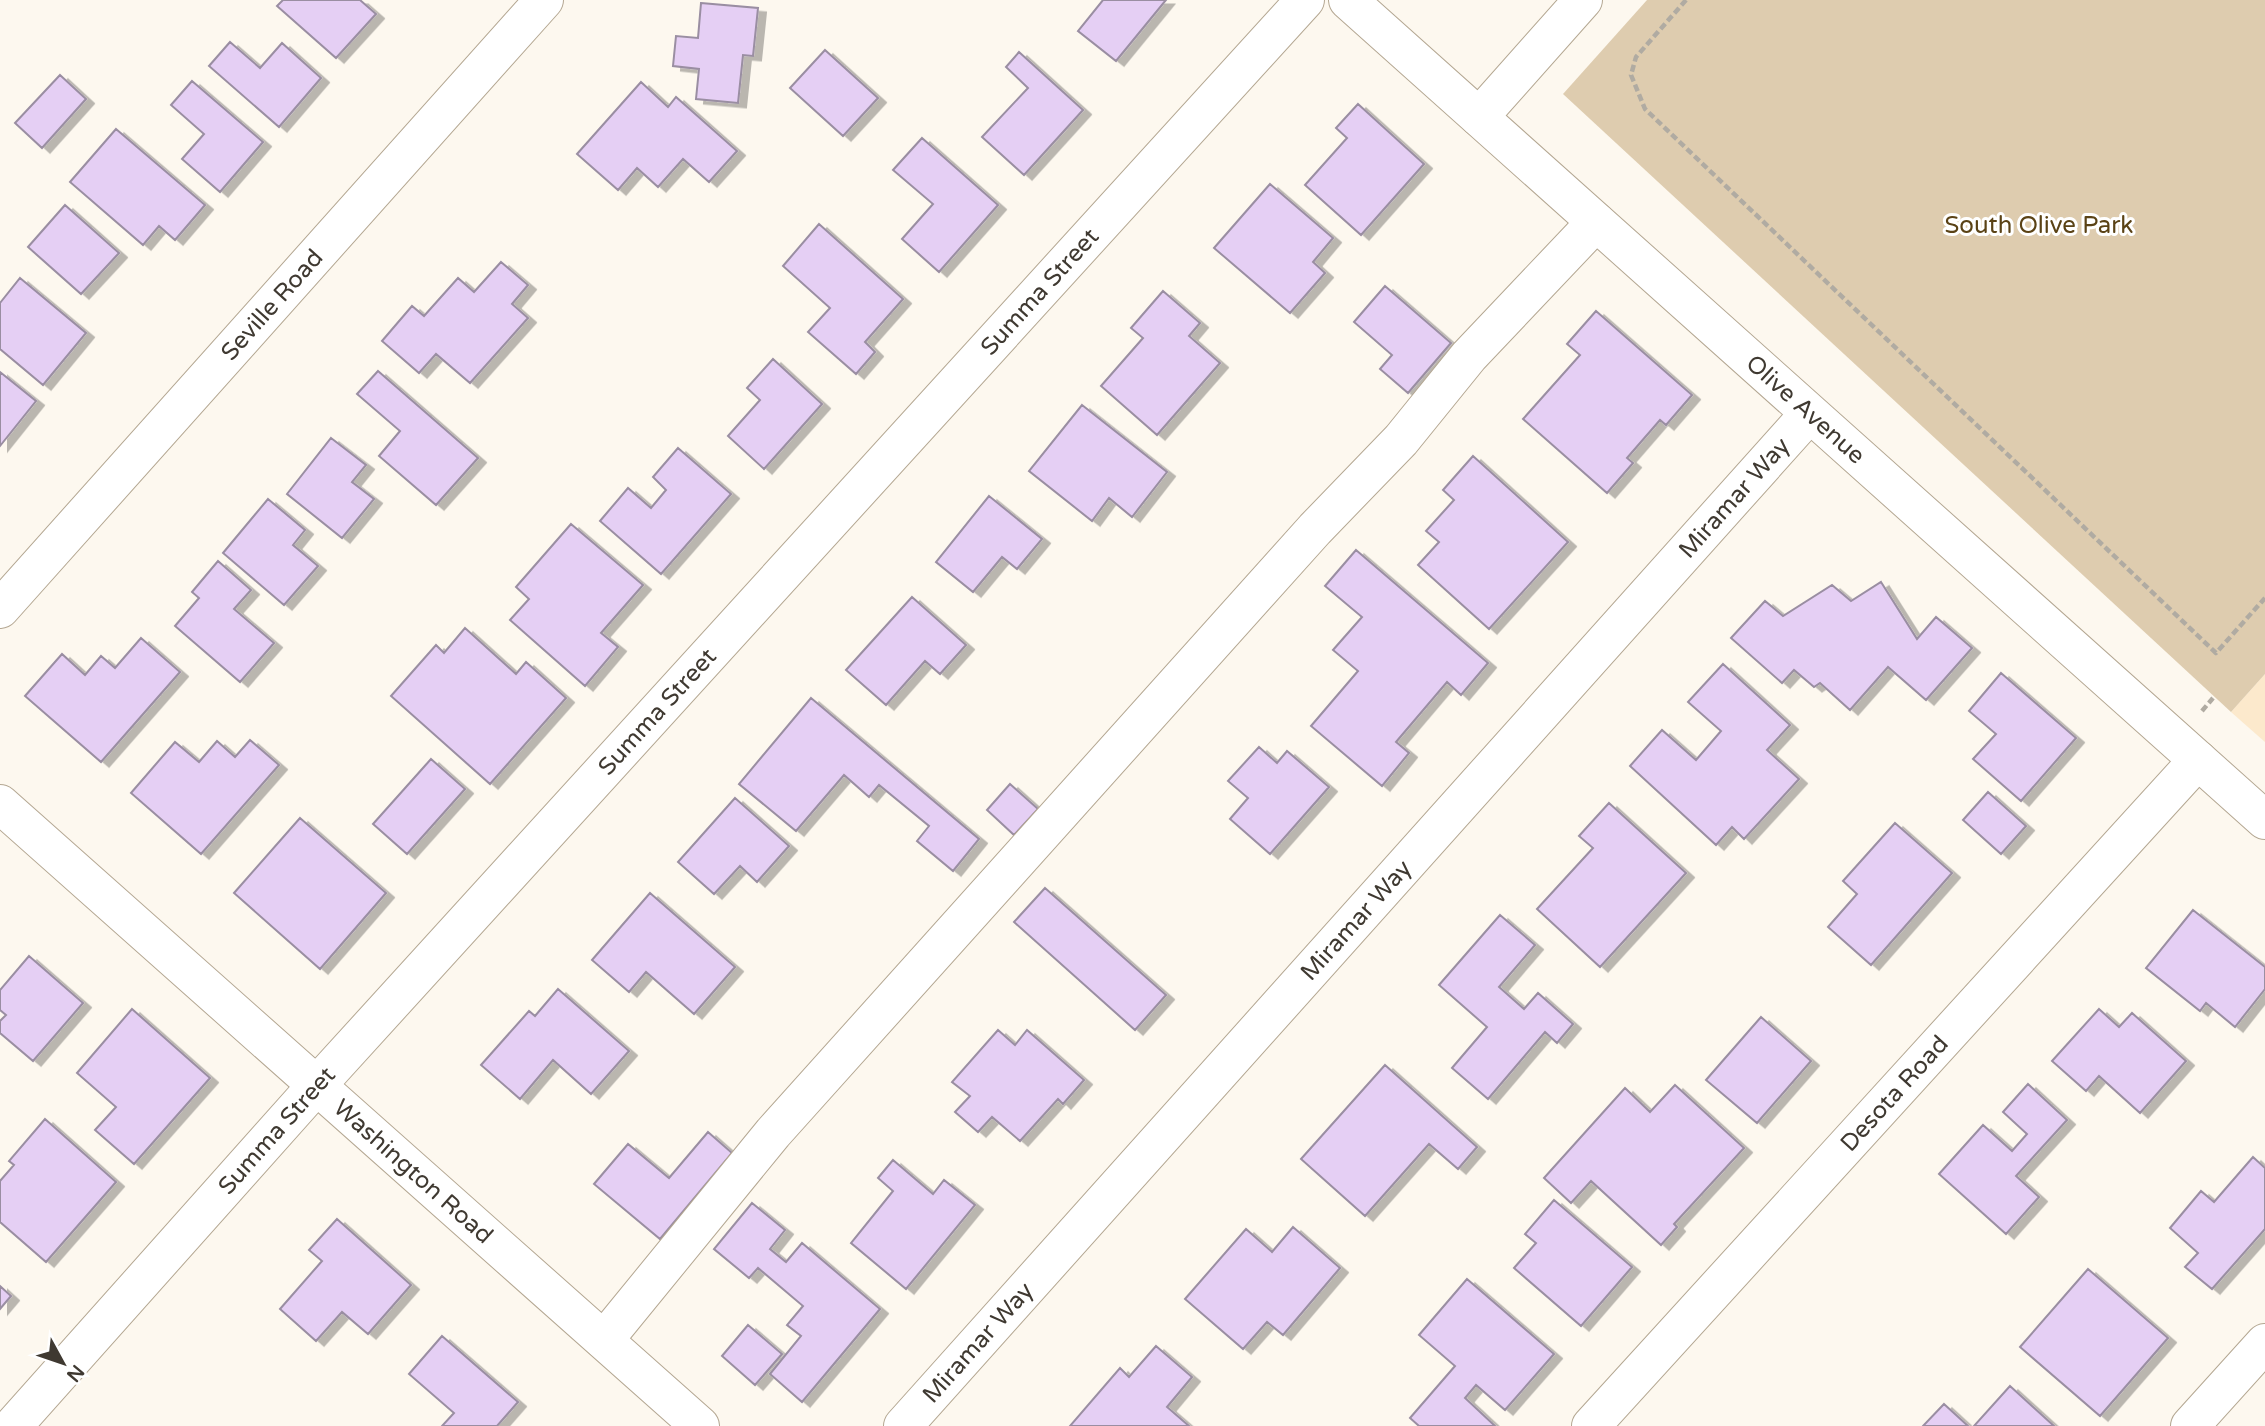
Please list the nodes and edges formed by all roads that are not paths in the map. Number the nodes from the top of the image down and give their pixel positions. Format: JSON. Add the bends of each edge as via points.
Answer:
{"nodes":[{"id":1,"x":544,"y":0,"type":"edge"},
{"id":2,"x":1305,"y":0,"type":"edge"},
{"id":3,"x":1348,"y":0,"type":"edge"},
{"id":4,"x":1583,"y":0,"type":"edge"},
{"id":5,"x":1479,"y":117,"type":"junction"},
{"id":6,"x":1596,"y":222,"type":"junction"},
{"id":7,"x":1809,"y":414,"type":"junction"},
{"id":8,"x":0,"y":609,"type":"edge"},
{"id":9,"x":2198,"y":760,"type":"junction"},
{"id":10,"x":0,"y":804,"type":"edge"},
{"id":11,"x":2265,"y":820,"type":"edge"},
{"id":12,"x":317,"y":1085,"type":"junction"},
{"id":13,"x":604,"y":1340,"type":"junction"},
{"id":14,"x":2265,"y":1343,"type":"edge"},
{"id":15,"x":13,"y":1426,"type":"edge"},
{"id":16,"x":700,"y":1426,"type":"edge"},
{"id":17,"x":903,"y":1426,"type":"edge"},
{"id":18,"x":1591,"y":1426,"type":"edge"},
{"id":19,"x":2190,"y":1426,"type":"edge"}],
"edges":[{"from":1,"to":8,"type":"street","name":"Seville Road"},
{"from":2,"to":12,"type":"street","name":"Summa Street"},
{"from":3,"to":5,"type":"street","name":"Olive Avenue"},
{"from":4,"to":5,"type":"street"},
{"from":5,"to":6,"type":"street","name":"Olive Avenue"},
{"from":6,"to":7,"type":"street","name":"Olive Avenue"},
{"from":6,"to":13,"type":"street","via":[[1469,356],[1401,440],[1315,529],[782,1122]]},
{"from":7,"to":9,"type":"street","name":"Olive Avenue"},
{"from":7,"to":17,"type":"street","name":"Miramar Way"},
{"from":9,"to":11,"type":"street","name":"Olive Avenue"},
{"from":9,"to":18,"type":"street","name":"Desota Road"},
{"from":10,"to":12,"type":"street","name":"Washington Road"},
{"from":12,"to":13,"type":"street","name":"Washington Road"},
{"from":12,"to":15,"type":"street","name":"Summa Street"},
{"from":13,"to":16,"type":"street","name":"Washington Road"},
{"from":14,"to":19,"type":"street"}]}
